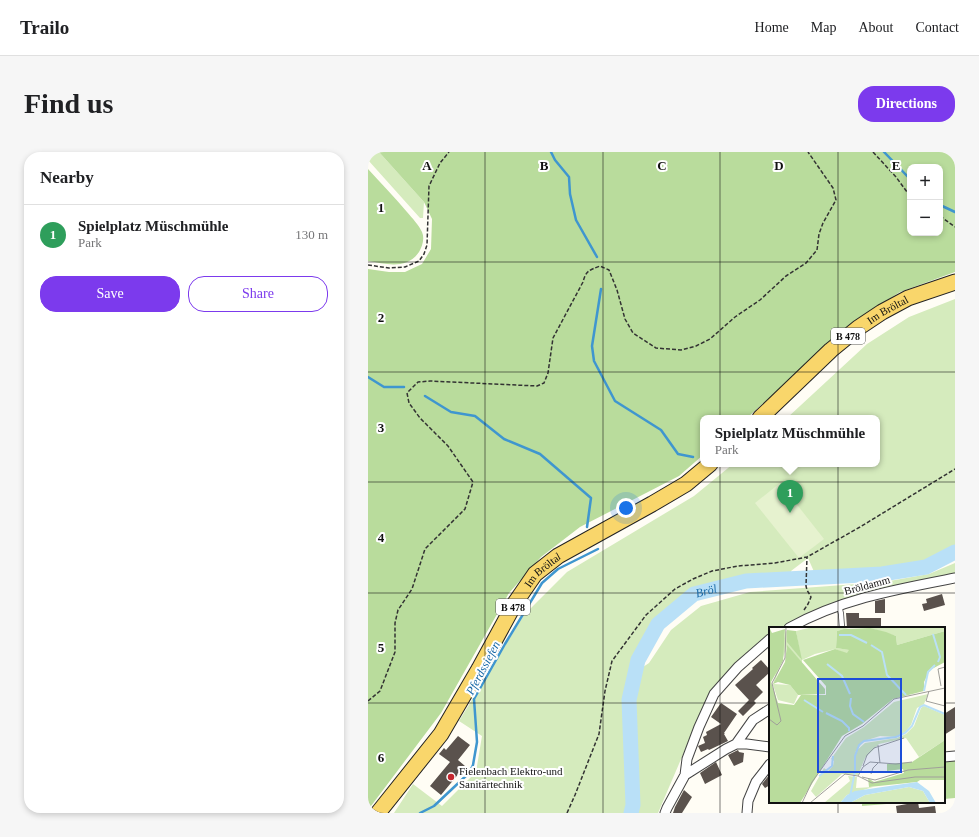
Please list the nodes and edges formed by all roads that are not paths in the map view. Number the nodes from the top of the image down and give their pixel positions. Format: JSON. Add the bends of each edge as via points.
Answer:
{"nodes":[{"id":1,"x":955,"y":282,"type":"edge"},
{"id":2,"x":763,"y":415,"type":"edge"},
{"id":3,"x":706,"y":467,"type":"edge"},
{"id":4,"x":955,"y":578,"type":"edge"},
{"id":5,"x":839,"y":606,"type":"junction"},
{"id":6,"x":795,"y":626,"type":"edge"},
{"id":7,"x":842,"y":627,"type":"edge"},
{"id":8,"x":769,"y":640,"type":"edge"},
{"id":9,"x":769,"y":710,"type":"edge"},
{"id":10,"x":736,"y":744,"type":"junction"},
{"id":11,"x":769,"y":746,"type":"edge"},
{"id":12,"x":955,"y":756,"type":"edge"},
{"id":13,"x":945,"y":757,"type":"edge"},
{"id":14,"x":769,"y":765,"type":"edge"},
{"id":15,"x":685,"y":775,"type":"junction"},
{"id":16,"x":378,"y":813,"type":"edge"},
{"id":17,"x":665,"y":813,"type":"edge"},
{"id":18,"x":748,"y":813,"type":"edge"}],
"edges":[{"from":1,"to":2,"type":"main road","name":"Im Bröltal","number":"B 478","via":[[908,298],[858,328],[831,350]]},
{"from":3,"to":16,"type":"main road","name":"Im Bröltal","number":"B 478","via":[[686,484],[558,556],[535,574],[515,603],[441,734]]},
{"from":4,"to":5,"type":"street","name":"Bröldamm","via":[[882,593]]},
{"from":5,"to":6,"type":"street","name":"Bröldamm"},
{"from":5,"to":7,"type":"lane"},
{"from":8,"to":15,"type":"street","via":[[738,667],[714,694],[687,759]]},
{"from":9,"to":10,"type":"street","via":[[753,720]]},
{"from":10,"to":11,"type":"street"},
{"from":10,"to":15,"type":"street"},
{"from":12,"to":13,"type":"street"},
{"from":14,"to":18,"type":"street","via":[[753,788],[748,801]]},
{"from":15,"to":17,"type":"street"}]}
